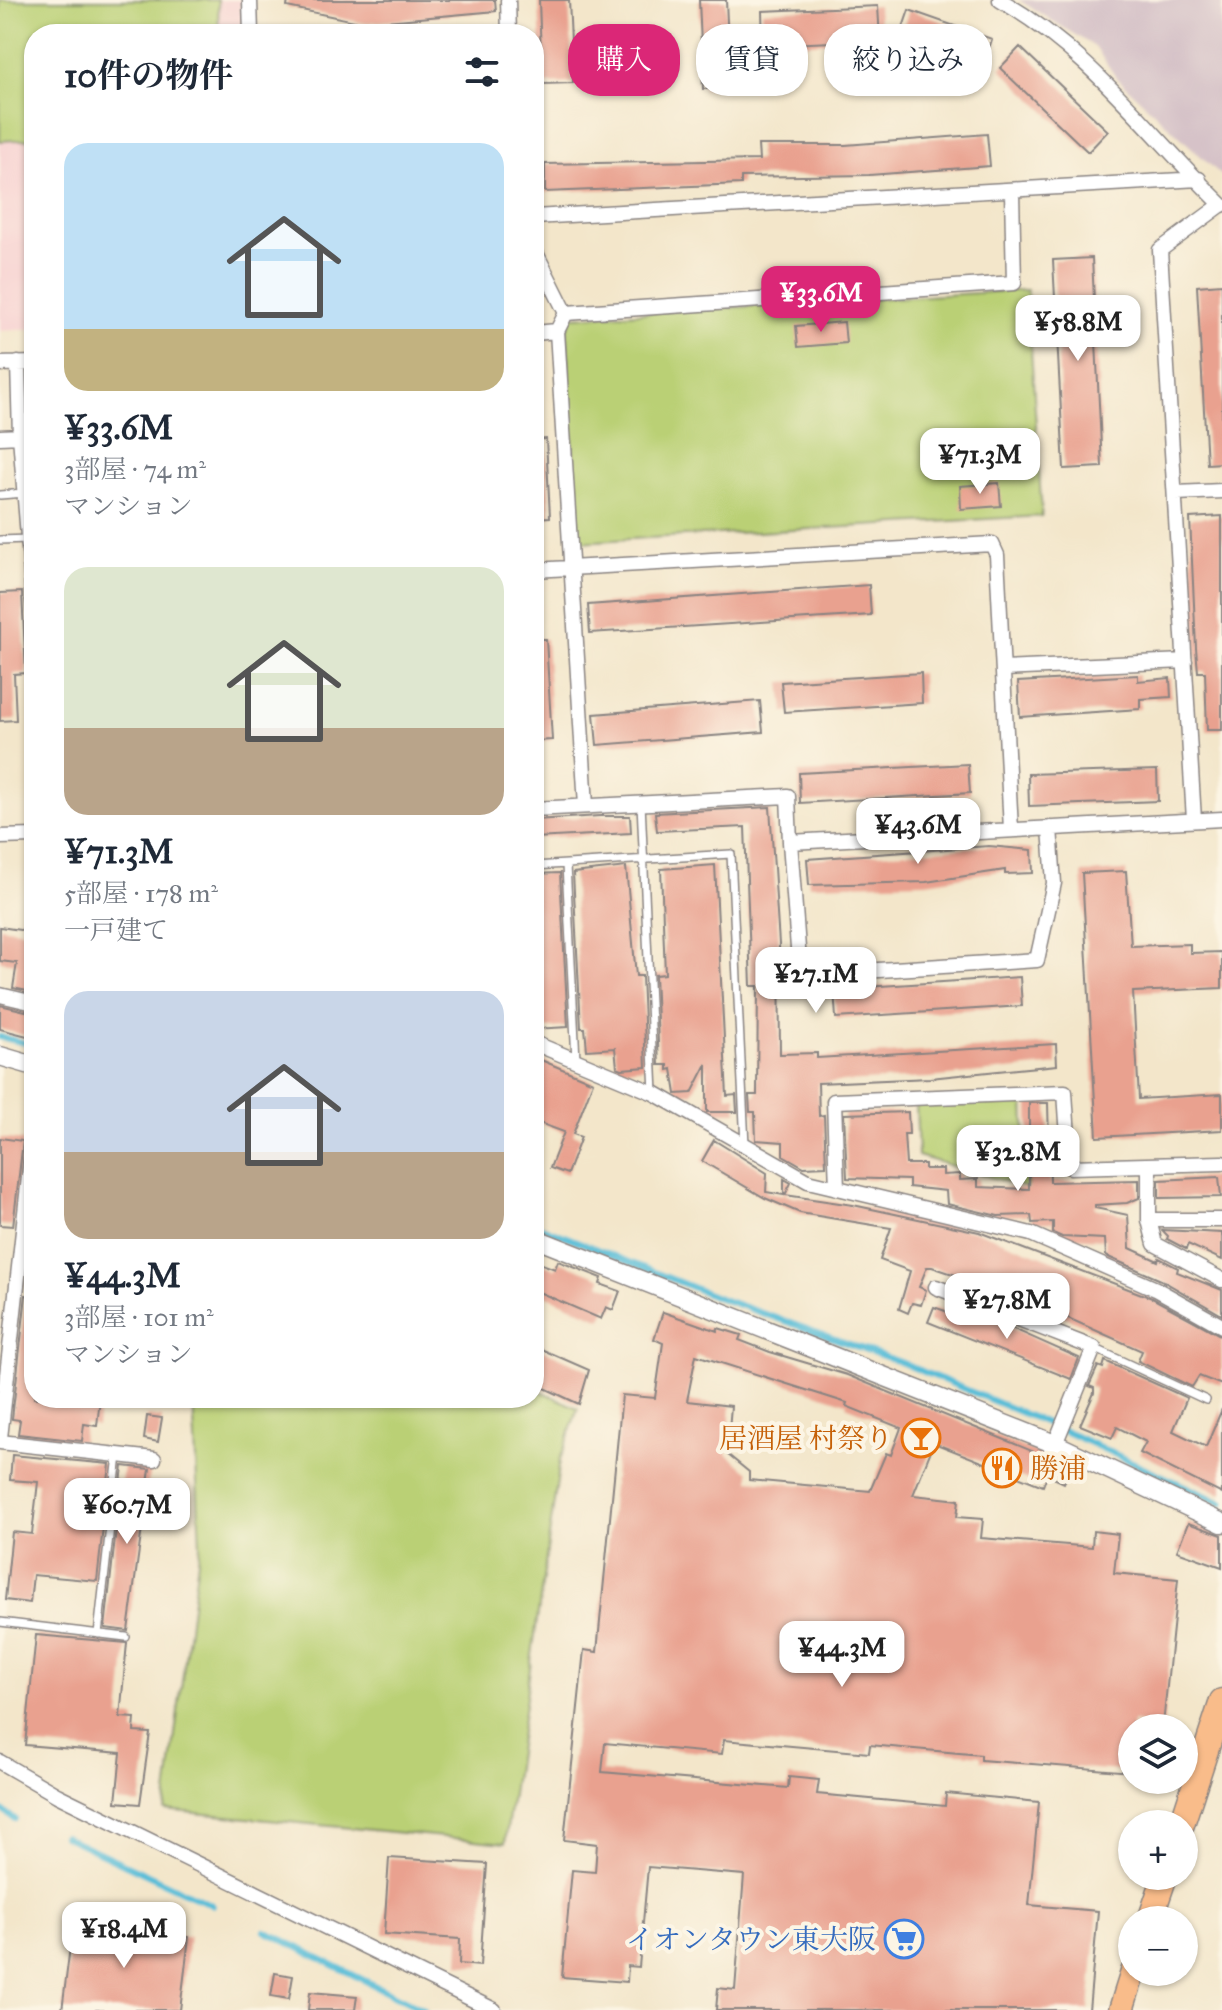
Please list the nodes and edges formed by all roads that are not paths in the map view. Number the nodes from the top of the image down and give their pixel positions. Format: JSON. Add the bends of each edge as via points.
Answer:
{"nodes":[{"id":1,"x":250,"y":0,"type":"edge"},
{"id":2,"x":508,"y":0,"type":"edge"},
{"id":3,"x":1000,"y":0,"type":"edge"},
{"id":4,"x":251,"y":24,"type":"edge"},
{"id":5,"x":509,"y":24,"type":"edge"},
{"id":6,"x":1199,"y":179,"type":"junction"},
{"id":7,"x":1012,"y":192,"type":"junction"},
{"id":8,"x":1222,"y":205,"type":"edge"},
{"id":9,"x":544,"y":216,"type":"edge"},
{"id":10,"x":544,"y":269,"type":"edge"},
{"id":11,"x":566,"y":313,"type":"junction"},
{"id":12,"x":557,"y":331,"type":"junction"},
{"id":13,"x":544,"y":332,"type":"edge"},
{"id":14,"x":18,"y":363,"type":"junction"},
{"id":15,"x":24,"y":363,"type":"edge"},
{"id":16,"x":0,"y":364,"type":"edge"},
{"id":17,"x":20,"y":436,"type":"junction"},
{"id":18,"x":0,"y":437,"type":"edge"},
{"id":19,"x":24,"y":482,"type":"edge"},
{"id":20,"x":1222,"y":491,"type":"edge"},
{"id":21,"x":24,"y":493,"type":"edge"},
{"id":22,"x":1176,"y":493,"type":"junction"},
{"id":23,"x":0,"y":495,"type":"edge"},
{"id":24,"x":24,"y":539,"type":"edge"},
{"id":25,"x":0,"y":540,"type":"edge"},
{"id":26,"x":571,"y":568,"type":"junction"},
{"id":27,"x":544,"y":569,"type":"edge"},
{"id":28,"x":1185,"y":661,"type":"junction"},
{"id":29,"x":1003,"y":669,"type":"junction"},
{"id":30,"x":641,"y":803,"type":"junction"},
{"id":31,"x":586,"y":806,"type":"junction"},
{"id":32,"x":544,"y":808,"type":"edge"},
{"id":33,"x":1222,"y":819,"type":"edge"},
{"id":34,"x":1194,"y":820,"type":"junction"},
{"id":35,"x":1050,"y":828,"type":"junction"},
{"id":36,"x":1011,"y":830,"type":"junction"},
{"id":37,"x":24,"y":836,"type":"edge"},
{"id":38,"x":0,"y":837,"type":"edge"},
{"id":39,"x":790,"y":842,"type":"junction"},
{"id":40,"x":646,"y":859,"type":"junction"},
{"id":41,"x":566,"y":865,"type":"junction"},
{"id":42,"x":544,"y":866,"type":"edge"},
{"id":43,"x":0,"y":995,"type":"edge"},
{"id":44,"x":24,"y":1001,"type":"edge"},
{"id":45,"x":544,"y":1047,"type":"edge"},
{"id":46,"x":0,"y":1056,"type":"edge"},
{"id":47,"x":576,"y":1060,"type":"junction"},
{"id":48,"x":24,"y":1063,"type":"edge"},
{"id":49,"x":654,"y":1093,"type":"junction"},
{"id":50,"x":745,"y":1145,"type":"junction"},
{"id":51,"x":1222,"y":1163,"type":"edge"},
{"id":52,"x":1149,"y":1165,"type":"junction"},
{"id":53,"x":837,"y":1188,"type":"junction"},
{"id":54,"x":24,"y":1202,"type":"edge"},
{"id":55,"x":1149,"y":1220,"type":"junction"},
{"id":56,"x":1222,"y":1220,"type":"edge"},
{"id":57,"x":544,"y":1242,"type":"edge"},
{"id":58,"x":1222,"y":1280,"type":"edge"},
{"id":59,"x":936,"y":1287,"type":"dead end"},
{"id":60,"x":1222,"y":1326,"type":"edge"},
{"id":61,"x":6,"y":1328,"type":"edge"},
{"id":62,"x":1094,"y":1348,"type":"junction"},
{"id":63,"x":2,"y":1399,"type":"edge"},
{"id":64,"x":1206,"y":1400,"type":"dead end"},
{"id":65,"x":0,"y":1440,"type":"edge"},
{"id":66,"x":1056,"y":1443,"type":"junction"},
{"id":67,"x":118,"y":1455,"type":"junction"},
{"id":68,"x":154,"y":1459,"type":"dead end"},
{"id":69,"x":1222,"y":1523,"type":"edge"},
{"id":70,"x":0,"y":1622,"type":"edge"},
{"id":71,"x":98,"y":1634,"type":"junction"},
{"id":72,"x":126,"y":1637,"type":"dead end"},
{"id":73,"x":1222,"y":1701,"type":"edge"},
{"id":74,"x":0,"y":1762,"type":"edge"},
{"id":75,"x":1187,"y":1810,"type":"edge"},
{"id":76,"x":1129,"y":1986,"type":"edge"},
{"id":77,"x":494,"y":2010,"type":"edge"},
{"id":78,"x":1121,"y":2010,"type":"edge"}],
"edges":[{"from":1,"to":4,"type":"street"},
{"from":2,"to":5,"type":"street"},
{"from":3,"to":6,"type":"street","via":[[1040,23],[1095,69]]},
{"from":6,"to":7,"type":"street"},
{"from":6,"to":8,"type":"street"},
{"from":7,"to":9,"type":"street"},
{"from":7,"to":11,"type":"street","via":[[1014,283]]},
{"from":8,"to":22,"type":"street","via":[[1160,250]]},
{"from":10,"to":11,"type":"street"},
{"from":11,"to":12,"type":"street"},
{"from":12,"to":13,"type":"street"},
{"from":12,"to":26,"type":"street"},
{"from":14,"to":15,"type":"street"},
{"from":14,"to":16,"type":"street"},
{"from":14,"to":17,"type":"street"},
{"from":17,"to":18,"type":"street"},
{"from":17,"to":19,"type":"street"},
{"from":20,"to":22,"type":"street"},
{"from":21,"to":23,"type":"lane"},
{"from":22,"to":28,"type":"street"},
{"from":24,"to":25,"type":"lane"},
{"from":26,"to":27,"type":"street"},
{"from":26,"to":29,"type":"street","via":[[992,544],[997,555]]},
{"from":26,"to":31,"type":"street"},
{"from":28,"to":29,"type":"street"},
{"from":28,"to":34,"type":"street"},
{"from":29,"to":36,"type":"street"},
{"from":30,"to":31,"type":"street"},
{"from":30,"to":39,"type":"street","via":[[788,796]]},
{"from":30,"to":40,"type":"lane"},
{"from":31,"to":32,"type":"street"},
{"from":33,"to":34,"type":"street"},
{"from":34,"to":35,"type":"street"},
{"from":35,"to":36,"type":"street"},
{"from":35,"to":39,"type":"street","via":[[1054,883],[1037,960],[800,975]]},
{"from":36,"to":39,"type":"street"},
{"from":37,"to":38,"type":"street"},
{"from":40,"to":41,"type":"lane"},
{"from":40,"to":49,"type":"lane"},
{"from":40,"to":50,"type":"lane","via":[[731,854]]},
{"from":41,"to":42,"type":"lane"},
{"from":41,"to":47,"type":"lane"},
{"from":43,"to":44,"type":"street"},
{"from":45,"to":47,"type":"street"},
{"from":46,"to":48,"type":"street"},
{"from":47,"to":49,"type":"street"},
{"from":49,"to":50,"type":"street"},
{"from":50,"to":53,"type":"street","via":[[808,1181]]},
{"from":51,"to":52,"type":"street"},
{"from":52,"to":53,"type":"street","via":[[1070,1167],[1065,1092],[834,1101]]},
{"from":52,"to":55,"type":"street"},
{"from":53,"to":60,"type":"street","via":[[1031,1234],[1156,1289]]},
{"from":54,"to":61,"type":"street"},
{"from":55,"to":56,"type":"street"},
{"from":55,"to":58,"type":"street","via":[[1155,1244]]},
{"from":57,"to":66,"type":"street"},
{"from":59,"to":62,"type":"street"},
{"from":61,"to":63,"type":"street"},
{"from":62,"to":64,"type":"lane"},
{"from":62,"to":66,"type":"street"},
{"from":63,"to":65,"type":"street"},
{"from":65,"to":67,"type":"street"},
{"from":66,"to":69,"type":"street"},
{"from":67,"to":68,"type":"street"},
{"from":67,"to":71,"type":"lane"},
{"from":70,"to":71,"type":"lane"},
{"from":71,"to":72,"type":"lane"},
{"from":73,"to":75,"type":"main road"},
{"from":74,"to":77,"type":"street"},
{"from":76,"to":78,"type":"main road"}]}
